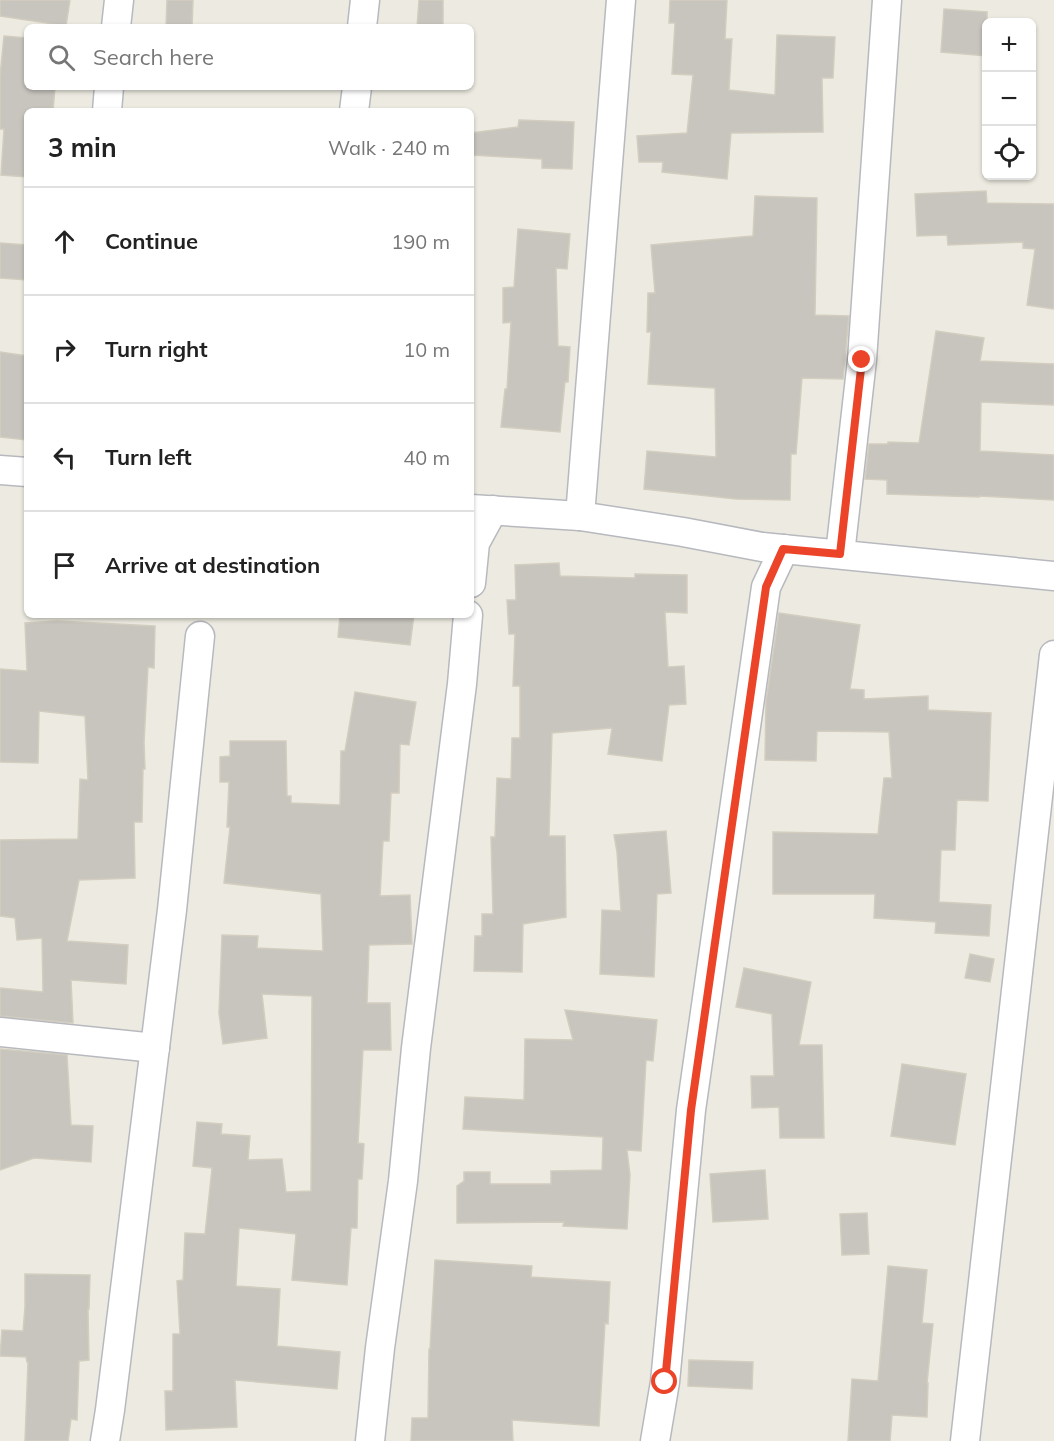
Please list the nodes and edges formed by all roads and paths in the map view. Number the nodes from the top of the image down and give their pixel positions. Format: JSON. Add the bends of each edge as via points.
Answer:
{"nodes":[{"id":1,"x":119,"y":0,"type":"edge"},
{"id":2,"x":365,"y":0,"type":"edge"},
{"id":3,"x":621,"y":0,"type":"edge"},
{"id":4,"x":887,"y":0,"type":"edge"},
{"id":5,"x":116,"y":24,"type":"edge"},
{"id":6,"x":362,"y":24,"type":"edge"},
{"id":7,"x":109,"y":90,"type":"edge"},
{"id":8,"x":357,"y":90,"type":"edge"},
{"id":9,"x":107,"y":108,"type":"edge"},
{"id":10,"x":354,"y":108,"type":"edge"},
{"id":11,"x":0,"y":470,"type":"edge"},
{"id":12,"x":24,"y":472,"type":"edge"},
{"id":13,"x":482,"y":510,"type":"edge"},
{"id":14,"x":580,"y":516,"type":"junction"},
{"id":15,"x":783,"y":549,"type":"junction"},
{"id":16,"x":474,"y":553,"type":"edge"},
{"id":17,"x":840,"y":554,"type":"junction"},
{"id":18,"x":1054,"y":576,"type":"edge"},
{"id":19,"x":468,"y":618,"type":"edge"},
{"id":20,"x":200,"y":636,"type":"dead end"},
{"id":21,"x":1054,"y":655,"type":"edge"},
{"id":22,"x":0,"y":1032,"type":"edge"},
{"id":23,"x":155,"y":1047,"type":"junction"},
{"id":24,"x":105,"y":1441,"type":"edge"},
{"id":25,"x":370,"y":1441,"type":"edge"},
{"id":26,"x":655,"y":1441,"type":"edge"},
{"id":27,"x":965,"y":1441,"type":"edge"}],
"edges":[{"from":1,"to":5,"type":"street"},
{"from":2,"to":6,"type":"street"},
{"from":3,"to":14,"type":"street"},
{"from":4,"to":17,"type":"street","via":[[862,360]]},
{"from":7,"to":9,"type":"street"},
{"from":8,"to":10,"type":"street"},
{"from":11,"to":12,"type":"street"},
{"from":13,"to":14,"type":"street"},
{"from":13,"to":16,"type":"street"},
{"from":14,"to":15,"type":"street"},
{"from":15,"to":17,"type":"street"},
{"from":15,"to":26,"type":"street","via":[[766,587],[696,1074],[665,1382]]},
{"from":17,"to":18,"type":"street"},
{"from":19,"to":25,"type":"street"},
{"from":20,"to":23,"type":"street"},
{"from":21,"to":27,"type":"street"},
{"from":22,"to":23,"type":"street"},
{"from":23,"to":24,"type":"street"}]}
